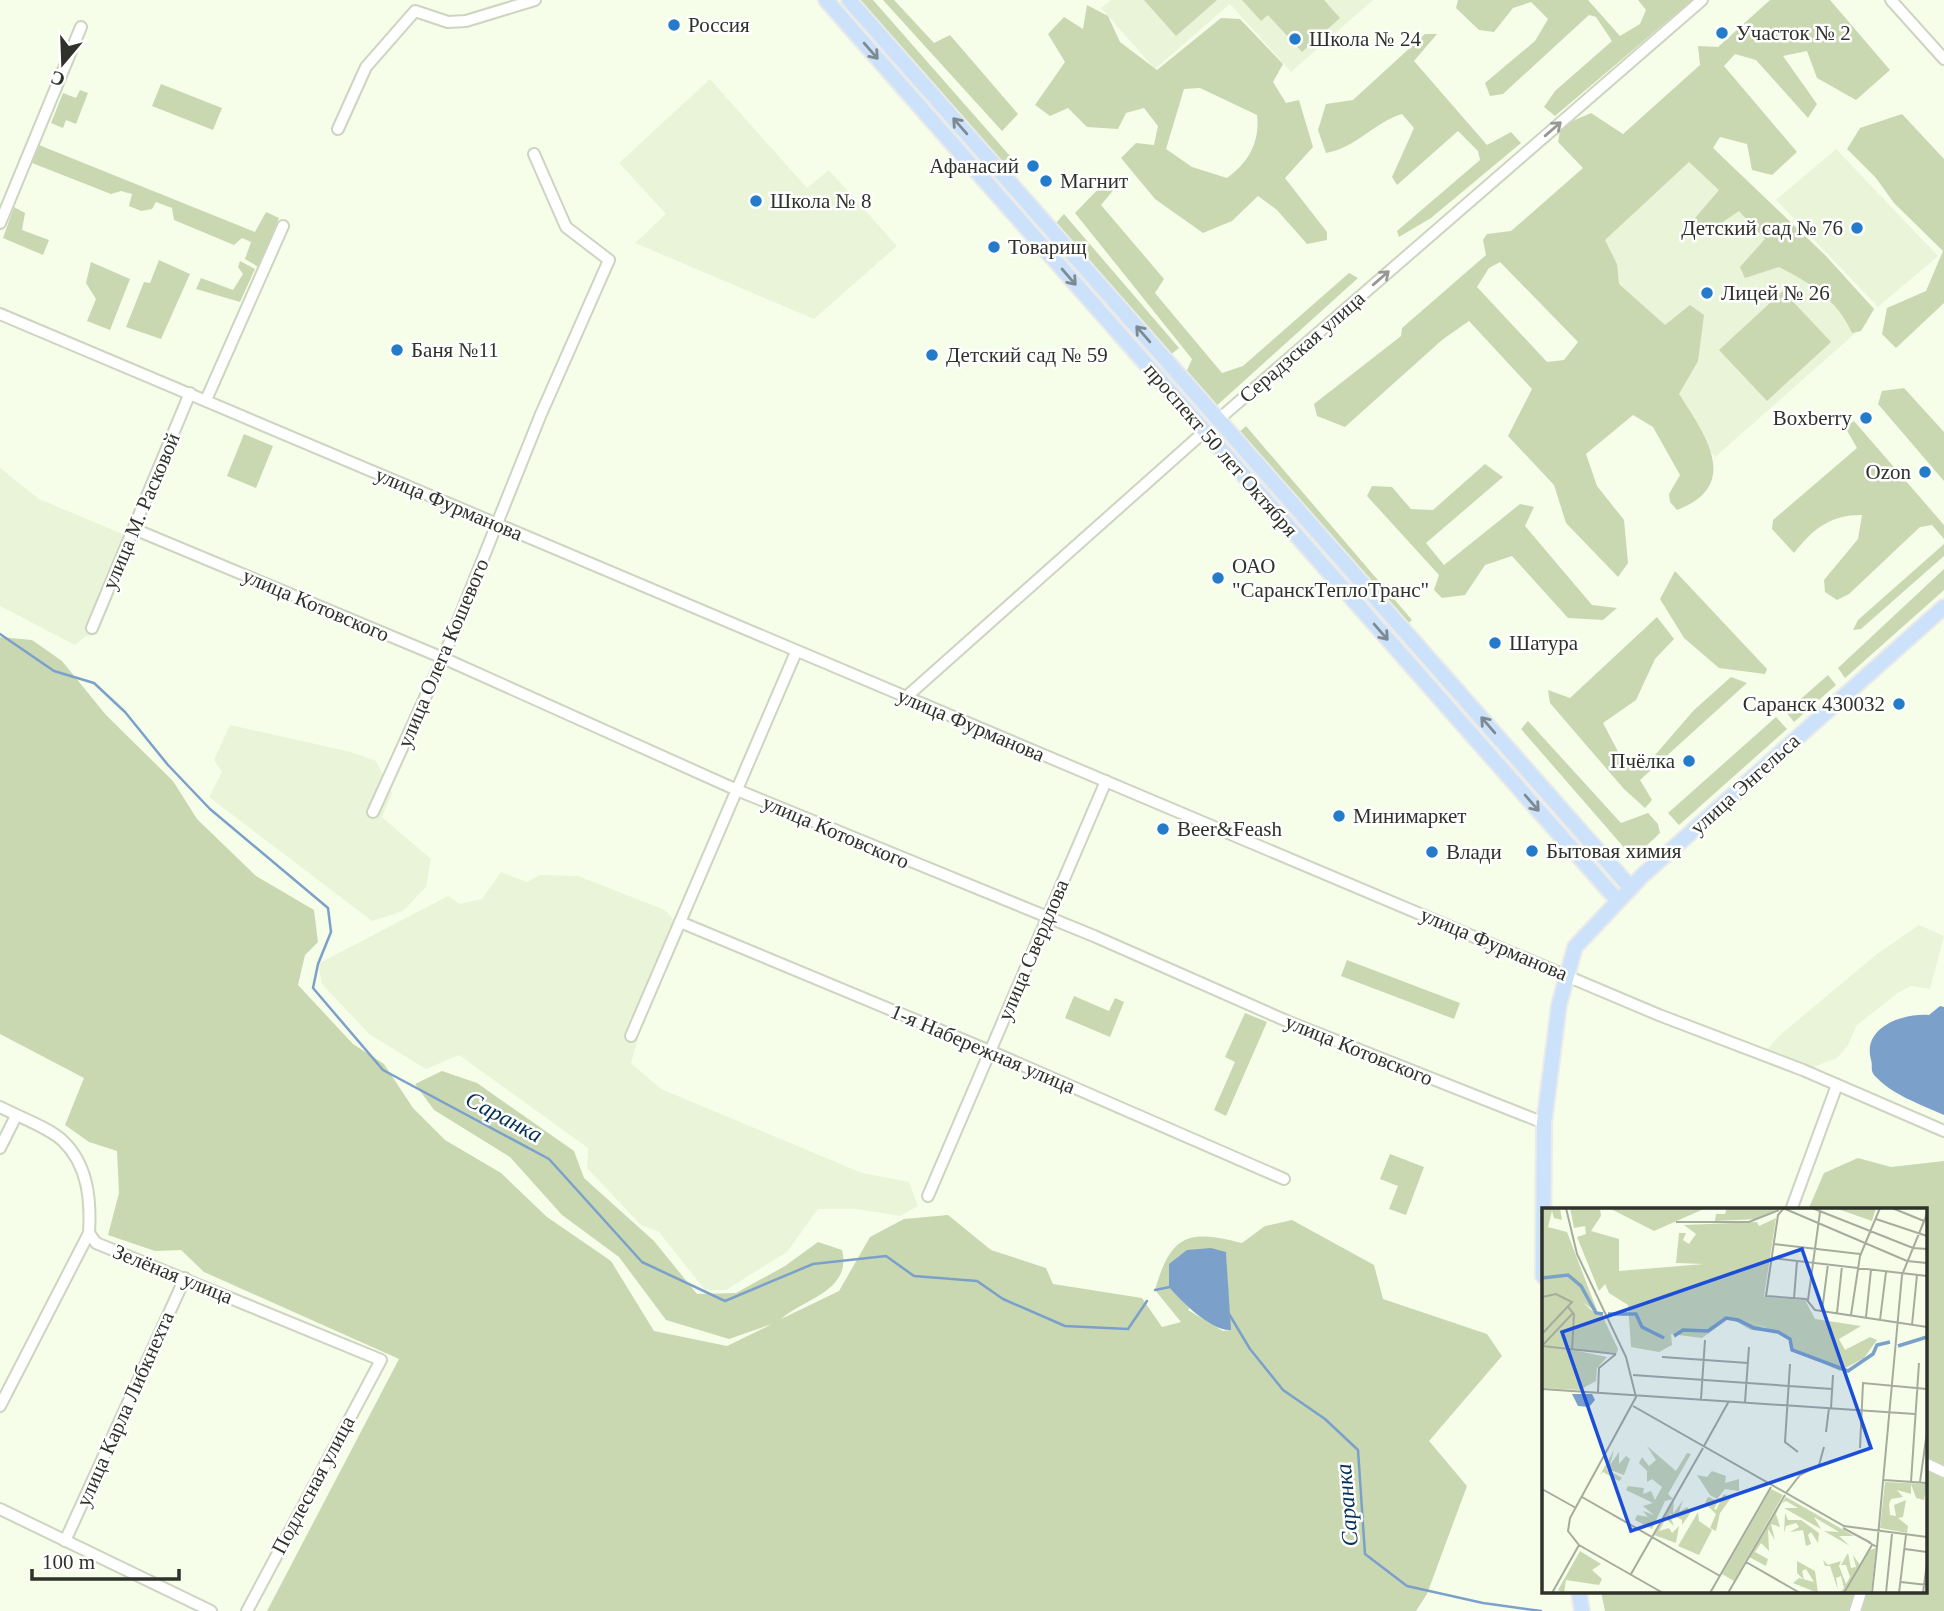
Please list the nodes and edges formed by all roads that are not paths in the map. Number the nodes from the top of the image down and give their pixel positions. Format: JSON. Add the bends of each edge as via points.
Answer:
{"nodes":[{"id":1,"x":535,"y":0,"type":"edge"},
{"id":2,"x":826,"y":0,"type":"edge"},
{"id":3,"x":849,"y":0,"type":"edge"},
{"id":4,"x":1702,"y":0,"type":"edge"},
{"id":5,"x":1891,"y":0,"type":"edge"},
{"id":6,"x":81,"y":27,"type":"dead end"},
{"id":7,"x":1944,"y":59,"type":"edge"},
{"id":8,"x":338,"y":129,"type":"dead end"},
{"id":9,"x":534,"y":154,"type":"dead end"},
{"id":10,"x":0,"y":223,"type":"edge"},
{"id":11,"x":283,"y":226,"type":"dead end"},
{"id":12,"x":0,"y":314,"type":"edge"},
{"id":13,"x":190,"y":393,"type":"junction"},
{"id":14,"x":206,"y":400,"type":"junction"},
{"id":15,"x":1219,"y":419,"type":"junction"},
{"id":16,"x":1205,"y":431,"type":"junction"},
{"id":17,"x":498,"y":525,"type":"junction"},
{"id":18,"x":134,"y":529,"type":"junction"},
{"id":19,"x":1944,"y":607,"type":"edge"},
{"id":20,"x":92,"y":628,"type":"dead end"},
{"id":21,"x":796,"y":652,"type":"junction"},
{"id":22,"x":443,"y":658,"type":"junction"},
{"id":23,"x":905,"y":698,"type":"junction"},
{"id":24,"x":1106,"y":781,"type":"junction"},
{"id":25,"x":737,"y":790,"type":"junction"},
{"id":26,"x":373,"y":812,"type":"dead end"},
{"id":27,"x":1630,"y":887,"type":"junction"},
{"id":28,"x":1617,"y":900,"type":"junction"},
{"id":29,"x":1046,"y":918,"type":"junction"},
{"id":30,"x":680,"y":922,"type":"junction"},
{"id":31,"x":1565,"y":974,"type":"junction"},
{"id":32,"x":631,"y":1036,"type":"dead end"},
{"id":33,"x":990,"y":1051,"type":"junction"},
{"id":34,"x":1837,"y":1085,"type":"junction"},
{"id":35,"x":0,"y":1107,"type":"edge"},
{"id":36,"x":16,"y":1115,"type":"junction"},
{"id":37,"x":1544,"y":1123,"type":"junction"},
{"id":38,"x":1944,"y":1131,"type":"edge"},
{"id":39,"x":0,"y":1147,"type":"edge"},
{"id":40,"x":1284,"y":1179,"type":"dead end"},
{"id":41,"x":928,"y":1196,"type":"dead end"},
{"id":42,"x":1543,"y":1208,"type":"edge"},
{"id":43,"x":1792,"y":1208,"type":"edge"},
{"id":44,"x":89,"y":1233,"type":"junction"},
{"id":45,"x":185,"y":1278,"type":"junction"},
{"id":46,"x":381,"y":1360,"type":"joint"},
{"id":47,"x":0,"y":1406,"type":"edge"},
{"id":48,"x":1926,"y":1463,"type":"edge"},
{"id":49,"x":1944,"y":1472,"type":"edge"},
{"id":50,"x":0,"y":1509,"type":"edge"},
{"id":51,"x":65,"y":1541,"type":"junction"},
{"id":52,"x":1860,"y":1594,"type":"edge"},
{"id":53,"x":211,"y":1611,"type":"edge"},
{"id":54,"x":247,"y":1611,"type":"edge"},
{"id":55,"x":1855,"y":1611,"type":"edge"}],
"edges":[{"from":1,"to":8,"type":"street","via":[[457,22],[415,10],[366,66]]},
{"from":2,"to":16,"type":"main road","name":"проспект 50 лет Октября","one_way":true},
{"from":15,"to":3,"type":"main road","name":"проспект 50 лет Октября","one_way":true},
{"from":15,"to":4,"type":"street","name":"Серадзская улица","one_way":true},
{"from":5,"to":7,"type":"street"},
{"from":6,"to":10,"type":"street"},
{"from":9,"to":17,"type":"street","name":"улица Олега Кошевого","via":[[566,226],[609,260]]},
{"from":11,"to":14,"type":"street"},
{"from":12,"to":13,"type":"street","name":"улица Фурманова"},
{"from":13,"to":14,"type":"street","name":"улица Фурманова"},
{"from":13,"to":18,"type":"street","name":"улица М. Расковой"},
{"from":14,"to":17,"type":"street","name":"улица Фурманова"},
{"from":15,"to":16,"type":"main road","name":"Серадзская улица"},
{"from":27,"to":15,"type":"main road","name":"проспект 50 лет Октября","one_way":true},
{"from":16,"to":23,"type":"street","name":"Серадзская улица"},
{"from":16,"to":28,"type":"main road","name":"проспект 50 лет Октября","one_way":true},
{"from":17,"to":21,"type":"street","name":"улица Фурманова"},
{"from":17,"to":22,"type":"street","name":"улица Олега Кошевого"},
{"from":18,"to":20,"type":"street","name":"улица М. Расковой"},
{"from":18,"to":22,"type":"street","name":"улица Котовского"},
{"from":19,"to":27,"type":"main road","name":"улица Энгельса"},
{"from":21,"to":23,"type":"street","name":"улица Фурманова"},
{"from":21,"to":25,"type":"street"},
{"from":22,"to":25,"type":"street","name":"улица Котовского"},
{"from":22,"to":26,"type":"street","name":"улица Олега Кошевого"},
{"from":23,"to":24,"type":"street","name":"улица Фурманова"},
{"from":24,"to":29,"type":"street","name":"улица Свердлова"},
{"from":24,"to":31,"type":"street","name":"улица Фурманова"},
{"from":25,"to":29,"type":"street","name":"улица Котовского"},
{"from":25,"to":30,"type":"street"},
{"from":27,"to":28,"type":"main road","name":"улица Энгельса"},
{"from":28,"to":31,"type":"main road","name":"улица Энгельса","via":[[1582,937]]},
{"from":29,"to":33,"type":"street","name":"улица Свердлова"},
{"from":29,"to":37,"type":"street","name":"улица Котовского","via":[[1289,1022]]},
{"from":30,"to":32,"type":"street"},
{"from":30,"to":33,"type":"street","name":"1-я Набережная улица"},
{"from":31,"to":34,"type":"street","name":"улица Фурманова"},
{"from":31,"to":37,"type":"main road","name":"улица Энгельса"},
{"from":33,"to":40,"type":"street","name":"1-я Набережная улица"},
{"from":33,"to":41,"type":"street","name":"улица Свердлова"},
{"from":34,"to":38,"type":"street","name":"улица Фурманова"},
{"from":34,"to":43,"type":"street"},
{"from":35,"to":36,"type":"street","name":"Зелёная улица"},
{"from":36,"to":39,"type":"street"},
{"from":36,"to":44,"type":"street","name":"Зелёная улица","via":[[62,1140],[81,1166],[91,1201]]},
{"from":37,"to":42,"type":"main road","name":"улица Энгельса"},
{"from":44,"to":45,"type":"street","name":"Зелёная улица","via":[[96,1243]]},
{"from":44,"to":47,"type":"street"},
{"from":45,"to":46,"type":"street","name":"Зелёная улица"},
{"from":45,"to":51,"type":"street","name":"улица Карла Либкнехта"},
{"from":46,"to":54,"type":"street","name":"Подлесная улица"},
{"from":48,"to":49,"type":"street"},
{"from":50,"to":51,"type":"street"},
{"from":51,"to":53,"type":"street"},
{"from":52,"to":55,"type":"street"}]}
